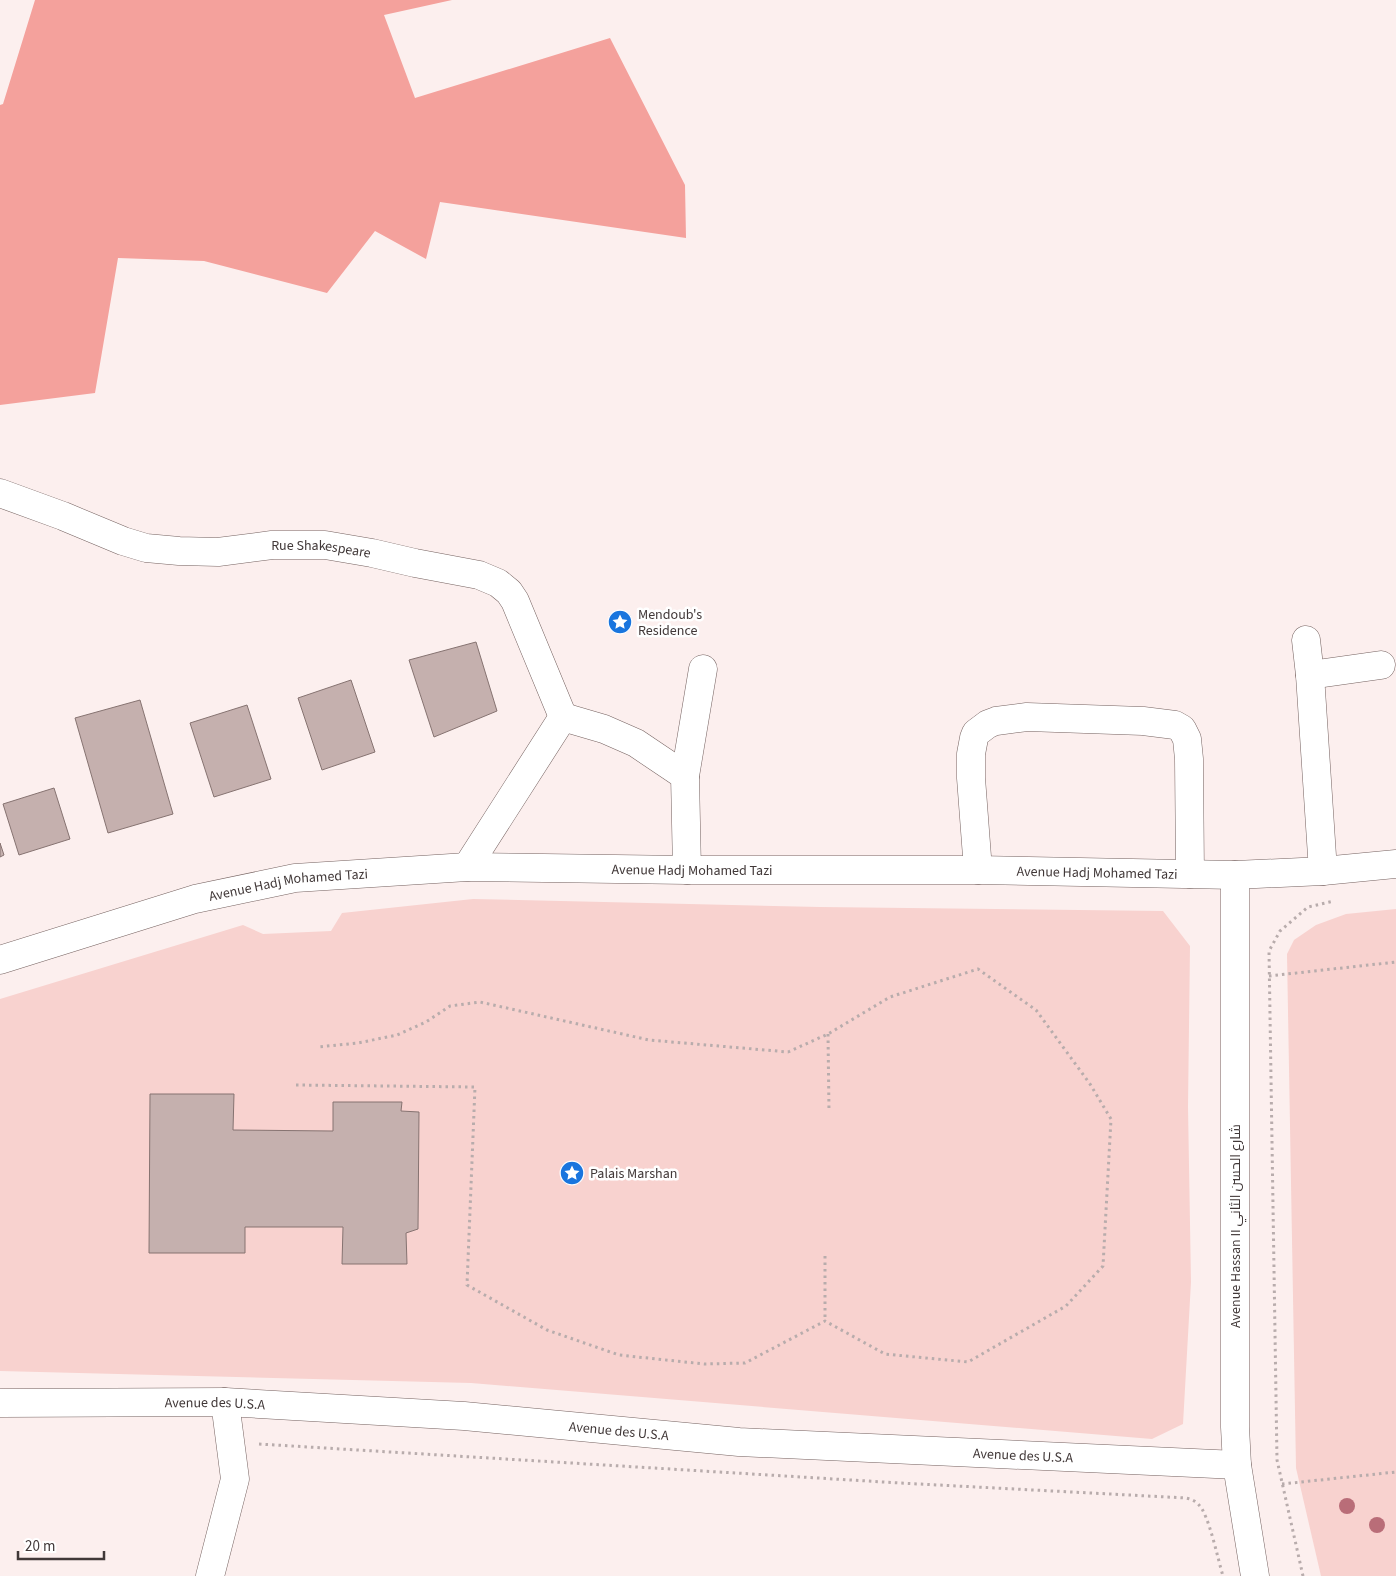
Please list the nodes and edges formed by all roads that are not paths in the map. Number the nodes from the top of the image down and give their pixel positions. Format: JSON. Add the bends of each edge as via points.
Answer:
{"nodes":[{"id":1,"x":0,"y":493,"type":"edge"},
{"id":2,"x":1306,"y":640,"type":"dead end"},
{"id":3,"x":1381,"y":665,"type":"dead end"},
{"id":4,"x":703,"y":669,"type":"dead end"},
{"id":5,"x":1310,"y":675,"type":"junction"},
{"id":6,"x":563,"y":717,"type":"junction"},
{"id":7,"x":685,"y":776,"type":"junction"},
{"id":8,"x":1396,"y":864,"type":"edge"},
{"id":9,"x":467,"y":867,"type":"junction"},
{"id":10,"x":687,"y":870,"type":"junction"},
{"id":11,"x":978,"y":870,"type":"junction"},
{"id":12,"x":1323,"y":871,"type":"junction"},
{"id":13,"x":1190,"y":874,"type":"junction"},
{"id":14,"x":1235,"y":875,"type":"junction"},
{"id":15,"x":0,"y":960,"type":"edge"},
{"id":16,"x":225,"y":1402,"type":"junction"},
{"id":17,"x":0,"y":1403,"type":"edge"},
{"id":18,"x":1237,"y":1465,"type":"junction"},
{"id":19,"x":210,"y":1576,"type":"edge"},
{"id":20,"x":1255,"y":1576,"type":"edge"}],
"edges":[{"from":1,"to":6,"type":"street","name":"Rue Shakespeare","via":[[146,548],[218,552],[272,545],[325,545],[491,580],[503,587],[515,601]]},
{"from":2,"to":5,"type":"street"},
{"from":3,"to":5,"type":"street"},
{"from":4,"to":7,"type":"street"},
{"from":5,"to":12,"type":"street"},
{"from":6,"to":7,"type":"street","via":[[636,743]]},
{"from":6,"to":9,"type":"street"},
{"from":7,"to":10,"type":"street"},
{"from":8,"to":12,"type":"street","name":"Avenue Hadj Mohamed Tazi"},
{"from":9,"to":10,"type":"street","name":"Avenue Hadj Mohamed Tazi"},
{"from":9,"to":15,"type":"street","name":"Avenue Hadj Mohamed Tazi","via":[[295,878],[232,890]]},
{"from":10,"to":11,"type":"street","name":"Avenue Hadj Mohamed Tazi"},
{"from":11,"to":13,"type":"street","name":"Avenue Hadj Mohamed Tazi"},
{"from":11,"to":13,"type":"street","via":[[971,778],[974,738],[988,724],[1027,716],[1143,721],[1175,725],[1182,729],[1187,739],[1189,759]]},
{"from":12,"to":14,"type":"street","name":"Avenue Hadj Mohamed Tazi"},
{"from":13,"to":14,"type":"street","name":"Avenue Hadj Mohamed Tazi"},
{"from":14,"to":18,"type":"street","name":"Avenue Hassan II شارع الحسن الثاني"},
{"from":16,"to":17,"type":"street","name":"Avenue des U.S.A"},
{"from":16,"to":18,"type":"street","name":"Avenue des U.S.A","via":[[464,1416],[739,1442]]},
{"from":16,"to":19,"type":"street","via":[[235,1479]]},
{"from":18,"to":20,"type":"street","name":"Avenue Hassan II شارع الحسن الثاني"}]}
